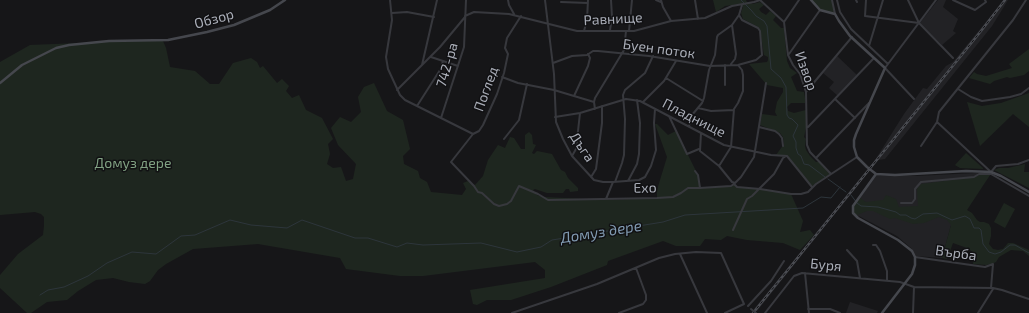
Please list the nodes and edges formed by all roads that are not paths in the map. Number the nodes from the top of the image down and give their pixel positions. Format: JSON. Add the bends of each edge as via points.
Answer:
{"nodes":[{"id":1,"x":285,"y":0,"type":"edge"},
{"id":2,"x":390,"y":0,"type":"edge"},
{"id":3,"x":437,"y":0,"type":"edge"},
{"id":4,"x":466,"y":0,"type":"edge"},
{"id":5,"x":508,"y":0,"type":"edge"},
{"id":6,"x":546,"y":0,"type":"edge"},
{"id":7,"x":611,"y":0,"type":"edge"},
{"id":8,"x":632,"y":0,"type":"edge"},
{"id":9,"x":656,"y":0,"type":"edge"},
{"id":10,"x":695,"y":0,"type":"edge"},
{"id":11,"x":760,"y":0,"type":"edge"},
{"id":12,"x":799,"y":0,"type":"edge"},
{"id":13,"x":811,"y":0,"type":"edge"},
{"id":14,"x":832,"y":0,"type":"edge"},
{"id":15,"x":837,"y":0,"type":"edge"},
{"id":16,"x":866,"y":0,"type":"edge"},
{"id":17,"x":883,"y":0,"type":"edge"},
{"id":18,"x":908,"y":0,"type":"edge"},
{"id":19,"x":936,"y":0,"type":"edge"},
{"id":20,"x":953,"y":0,"type":"edge"},
{"id":21,"x":1026,"y":0,"type":"edge"},
{"id":22,"x":588,"y":1,"type":"edge"},
{"id":23,"x":661,"y":1,"type":"edge"},
{"id":24,"x":985,"y":1,"type":"edge"},
{"id":25,"x":561,"y":2,"type":"dead end"},
{"id":26,"x":742,"y":5,"type":"junction"},
{"id":27,"x":820,"y":10,"type":"junction"},
{"id":28,"x":392,"y":13,"type":"junction"},
{"id":29,"x":835,"y":14,"type":"junction"},
{"id":30,"x":514,"y":15,"type":"junction"},
{"id":31,"x":739,"y":15,"type":"junction"},
{"id":32,"x":465,"y":16,"type":"junction"},
{"id":33,"x":521,"y":16,"type":"junction"},
{"id":34,"x":434,"y":17,"type":"junction"},
{"id":35,"x":878,"y":17,"type":"junction"},
{"id":36,"x":698,"y":19,"type":"junction"},
{"id":37,"x":672,"y":21,"type":"junction"},
{"id":38,"x":784,"y":22,"type":"junction"},
{"id":39,"x":919,"y":23,"type":"junction"},
{"id":40,"x":548,"y":24,"type":"junction"},
{"id":41,"x":732,"y":25,"type":"junction"},
{"id":42,"x":610,"y":30,"type":"junction"},
{"id":43,"x":628,"y":31,"type":"junction"},
{"id":44,"x":584,"y":32,"type":"junction"},
{"id":45,"x":852,"y":37,"type":"junction"},
{"id":46,"x":869,"y":46,"type":"junction"},
{"id":47,"x":623,"y":53,"type":"junction"},
{"id":48,"x":588,"y":54,"type":"junction"},
{"id":49,"x":788,"y":55,"type":"junction"},
{"id":50,"x":653,"y":56,"type":"junction"},
{"id":51,"x":430,"y":57,"type":"junction"},
{"id":52,"x":874,"y":58,"type":"junction"},
{"id":53,"x":953,"y":58,"type":"dead end"},
{"id":54,"x":443,"y":61,"type":"junction"},
{"id":55,"x":676,"y":61,"type":"junction"},
{"id":56,"x":553,"y":63,"type":"junction"},
{"id":57,"x":888,"y":64,"type":"junction"},
{"id":58,"x":725,"y":65,"type":"junction"},
{"id":59,"x":730,"y":65,"type":"junction"},
{"id":60,"x":738,"y":65,"type":"junction"},
{"id":61,"x":422,"y":66,"type":"junction"},
{"id":62,"x":458,"y":66,"type":"junction"},
{"id":63,"x":710,"y":66,"type":"junction"},
{"id":64,"x":885,"y":68,"type":"junction"},
{"id":65,"x":502,"y":77,"type":"junction"},
{"id":66,"x":666,"y":78,"type":"junction"},
{"id":67,"x":0,"y":83,"type":"edge"},
{"id":68,"x":766,"y":83,"type":"dead end"},
{"id":69,"x":527,"y":84,"type":"junction"},
{"id":70,"x":725,"y":85,"type":"dead end"},
{"id":71,"x":958,"y":88,"type":"junction"},
{"id":72,"x":1029,"y":88,"type":"edge"},
{"id":73,"x":397,"y":90,"type":"junction"},
{"id":74,"x":554,"y":90,"type":"junction"},
{"id":75,"x":806,"y":92,"type":"junction"},
{"id":76,"x":574,"y":96,"type":"junction"},
{"id":77,"x":623,"y":99,"type":"junction"},
{"id":78,"x":835,"y":99,"type":"junction"},
{"id":79,"x":914,"y":99,"type":"dead end"},
{"id":80,"x":637,"y":100,"type":"junction"},
{"id":81,"x":703,"y":101,"type":"junction"},
{"id":82,"x":871,"y":101,"type":"junction"},
{"id":83,"x":594,"y":102,"type":"junction"},
{"id":84,"x":643,"y":102,"type":"junction"},
{"id":85,"x":417,"y":106,"type":"junction"},
{"id":86,"x":602,"y":106,"type":"junction"},
{"id":87,"x":698,"y":108,"type":"junction"},
{"id":88,"x":595,"y":109,"type":"junction"},
{"id":89,"x":656,"y":109,"type":"junction"},
{"id":90,"x":734,"y":110,"type":"junction"},
{"id":91,"x":580,"y":113,"type":"junction"},
{"id":92,"x":669,"y":116,"type":"junction"},
{"id":93,"x":555,"y":117,"type":"junction"},
{"id":94,"x":441,"y":118,"type":"junction"},
{"id":95,"x":855,"y":118,"type":"junction"},
{"id":96,"x":937,"y":122,"type":"junction"},
{"id":97,"x":689,"y":126,"type":"junction"},
{"id":98,"x":759,"y":127,"type":"junction"},
{"id":99,"x":808,"y":127,"type":"junction"},
{"id":100,"x":701,"y":133,"type":"junction"},
{"id":101,"x":473,"y":134,"type":"junction"},
{"id":102,"x":504,"y":139,"type":"dead end"},
{"id":103,"x":783,"y":146,"type":"dead end"},
{"id":104,"x":921,"y":146,"type":"dead end"},
{"id":105,"x":731,"y":147,"type":"junction"},
{"id":106,"x":700,"y":149,"type":"junction"},
{"id":107,"x":755,"y":153,"type":"junction"},
{"id":108,"x":572,"y":156,"type":"junction"},
{"id":109,"x":787,"y":156,"type":"junction"},
{"id":110,"x":857,"y":156,"type":"junction"},
{"id":111,"x":816,"y":158,"type":"junction"},
{"id":112,"x":452,"y":160,"type":"joint"},
{"id":113,"x":1029,"y":160,"type":"edge"},
{"id":114,"x":719,"y":166,"type":"junction"},
{"id":115,"x":695,"y":171,"type":"dead end"},
{"id":116,"x":991,"y":173,"type":"junction"},
{"id":117,"x":831,"y":174,"type":"junction"},
{"id":118,"x":876,"y":174,"type":"junction"},
{"id":119,"x":591,"y":177,"type":"junction"},
{"id":120,"x":628,"y":180,"type":"junction"},
{"id":121,"x":614,"y":182,"type":"junction"},
{"id":122,"x":734,"y":184,"type":"junction"},
{"id":123,"x":812,"y":187,"type":"junction"},
{"id":124,"x":700,"y":188,"type":"junction"},
{"id":125,"x":760,"y":189,"type":"junction"},
{"id":126,"x":1029,"y":192,"type":"edge"},
{"id":127,"x":1029,"y":196,"type":"edge"},
{"id":128,"x":606,"y":200,"type":"junction"},
{"id":129,"x":901,"y":203,"type":"dead end"},
{"id":130,"x":733,"y":230,"type":"dead end"},
{"id":131,"x":873,"y":245,"type":"dead end"},
{"id":132,"x":847,"y":250,"type":"dead end"},
{"id":133,"x":680,"y":254,"type":"junction"},
{"id":134,"x":915,"y":257,"type":"junction"},
{"id":135,"x":784,"y":261,"type":"dead end"},
{"id":136,"x":636,"y":268,"type":"junction"},
{"id":137,"x":805,"y":273,"type":"junction"},
{"id":138,"x":860,"y":278,"type":"junction"},
{"id":139,"x":887,"y":280,"type":"junction"},
{"id":140,"x":904,"y":283,"type":"junction"},
{"id":141,"x":914,"y":287,"type":"junction"},
{"id":142,"x":992,"y":288,"type":"junction"},
{"id":143,"x":1029,"y":299,"type":"edge"},
{"id":144,"x":744,"y":304,"type":"junction"},
{"id":145,"x":748,"y":306,"type":"junction"},
{"id":146,"x":808,"y":309,"type":"junction"},
{"id":147,"x":512,"y":313,"type":"edge"},
{"id":148,"x":619,"y":313,"type":"edge"},
{"id":149,"x":707,"y":313,"type":"edge"},
{"id":150,"x":725,"y":313,"type":"edge"},
{"id":151,"x":756,"y":313,"type":"edge"},
{"id":152,"x":765,"y":313,"type":"edge"},
{"id":153,"x":808,"y":313,"type":"edge"},
{"id":154,"x":840,"y":313,"type":"edge"},
{"id":155,"x":882,"y":313,"type":"edge"},
{"id":156,"x":913,"y":313,"type":"edge"},
{"id":157,"x":979,"y":313,"type":"edge"}],
"edges":[{"from":1,"to":67,"type":"street","name":"Обзор","via":[[270,10],[234,25],[207,32],[168,40],[115,40],[56,48],[22,65]]},
{"from":2,"to":28,"type":"street"},
{"from":3,"to":34,"type":"street"},
{"from":4,"to":32,"type":"street","name":"742-ра"},
{"from":5,"to":30,"type":"street","via":[[508,6]]},
{"from":6,"to":40,"type":"street","name":"Дъга"},
{"from":7,"to":42,"type":"street"},
{"from":8,"to":43,"type":"street"},
{"from":9,"to":23,"type":"street"},
{"from":10,"to":36,"type":"street"},
{"from":11,"to":26,"type":"street","name":"Равнище"},
{"from":11,"to":38,"type":"street"},
{"from":12,"to":38,"type":"street"},
{"from":13,"to":27,"type":"street"},
{"from":14,"to":29,"type":"street"},
{"from":15,"to":46,"type":"street","via":[[843,19]]},
{"from":16,"to":35,"type":"street","via":[[865,16]]},
{"from":17,"to":35,"type":"street"},
{"from":18,"to":39,"type":"street"},
{"from":19,"to":39,"type":"street"},
{"from":20,"to":24,"type":"street","via":[[974,10]]},
{"from":21,"to":71,"type":"street"},
{"from":22,"to":25,"type":"street"},
{"from":22,"to":44,"type":"street"},
{"from":23,"to":37,"type":"street"},
{"from":26,"to":31,"type":"street"},
{"from":26,"to":36,"type":"street","name":"Равнище","via":[[732,6]]},
{"from":27,"to":29,"type":"street"},
{"from":27,"to":49,"type":"street"},
{"from":28,"to":34,"type":"street","via":[[407,12]]},
{"from":28,"to":73,"type":"street","via":[[386,57]]},
{"from":29,"to":45,"type":"street"},
{"from":30,"to":32,"type":"street","name":"Равнище","via":[[474,12]]},
{"from":30,"to":33,"type":"street","name":"Равнище"},
{"from":31,"to":41,"type":"street"},
{"from":31,"to":60,"type":"street","name":"Буен поток","via":[[742,20],[758,28],[762,55],[756,60]]},
{"from":32,"to":51,"type":"street","via":[[454,32]]},
{"from":32,"to":62,"type":"street","name":"742-ра","via":[[464,47]]},
{"from":33,"to":40,"type":"street","name":"Равнище"},
{"from":33,"to":65,"type":"street","name":"Поглед","via":[[507,38],[505,48],[508,54]]},
{"from":34,"to":61,"type":"street"},
{"from":35,"to":39,"type":"street"},
{"from":35,"to":46,"type":"street"},
{"from":36,"to":37,"type":"street","name":"Равнище"},
{"from":37,"to":43,"type":"street","name":"Равнище","via":[[646,29]]},
{"from":38,"to":49,"type":"street","name":"Извор"},
{"from":39,"to":53,"type":"street"},
{"from":39,"to":57,"type":"street"},
{"from":40,"to":44,"type":"street","name":"Равнище"},
{"from":40,"to":56,"type":"street","name":"Дъга"},
{"from":41,"to":59,"type":"street","via":[[736,54]]},
{"from":41,"to":63,"type":"street","via":[[718,35],[715,55]]},
{"from":42,"to":43,"type":"street","name":"Равнище"},
{"from":42,"to":44,"type":"street","name":"Равнище"},
{"from":43,"to":47,"type":"street"},
{"from":45,"to":52,"type":"street"},
{"from":45,"to":75,"type":"street"},
{"from":46,"to":57,"type":"street"},
{"from":47,"to":48,"type":"street","name":"Буен поток","via":[[595,51]]},
{"from":47,"to":50,"type":"street","name":"Буен поток"},
{"from":47,"to":83,"type":"street"},
{"from":48,"to":56,"type":"street","name":"Буен поток","via":[[572,56]]},
{"from":48,"to":76,"type":"street","via":[[588,66]]},
{"from":49,"to":75,"type":"street","name":"Извор","via":[[800,74]]},
{"from":50,"to":55,"type":"street","name":"Буен поток"},
{"from":50,"to":77,"type":"street","via":[[645,73],[625,90]]},
{"from":51,"to":54,"type":"street"},
{"from":51,"to":61,"type":"street"},
{"from":52,"to":64,"type":"street"},
{"from":52,"to":78,"type":"street"},
{"from":54,"to":62,"type":"street"},
{"from":54,"to":85,"type":"street"},
{"from":55,"to":63,"type":"street","name":"Буен поток"},
{"from":55,"to":66,"type":"street"},
{"from":56,"to":74,"type":"street","name":"Дъга"},
{"from":57,"to":64,"type":"street"},
{"from":58,"to":59,"type":"street","name":"Буен поток"},
{"from":58,"to":63,"type":"street","name":"Буен поток"},
{"from":58,"to":70,"type":"street"},
{"from":59,"to":60,"type":"street","name":"Буен поток"},
{"from":60,"to":90,"type":"street","via":[[743,73],[744,85]]},
{"from":61,"to":73,"type":"street"},
{"from":62,"to":94,"type":"street","name":"742-ра"},
{"from":63,"to":81,"type":"street"},
{"from":64,"to":79,"type":"street"},
{"from":64,"to":82,"type":"street"},
{"from":65,"to":69,"type":"street"},
{"from":65,"to":101,"type":"street","name":"Поглед","via":[[483,125]]},
{"from":66,"to":81,"type":"street"},
{"from":66,"to":84,"type":"street"},
{"from":68,"to":98,"type":"street"},
{"from":69,"to":74,"type":"street"},
{"from":69,"to":102,"type":"street","via":[[519,120]]},
{"from":71,"to":72,"type":"street","via":[[971,98],[982,101],[1021,94]]},
{"from":71,"to":96,"type":"street","via":[[939,112]]},
{"from":73,"to":85,"type":"street","via":[[405,100]]},
{"from":74,"to":76,"type":"street"},
{"from":74,"to":93,"type":"street","name":"Дъга"},
{"from":75,"to":99,"type":"street","name":"Извор"},
{"from":76,"to":83,"type":"street"},
{"from":77,"to":80,"type":"street","name":"Пладнище"},
{"from":77,"to":86,"type":"street","name":"Пладнище"},
{"from":77,"to":121,"type":"street","via":[[623,160]]},
{"from":78,"to":95,"type":"street"},
{"from":78,"to":99,"type":"street"},
{"from":80,"to":84,"type":"street","name":"Пладнище"},
{"from":80,"to":120,"type":"street","via":[[640,123],[639,154],[637,164]]},
{"from":81,"to":87,"type":"street"},
{"from":82,"to":95,"type":"street"},
{"from":82,"to":110,"type":"street","via":[[856,134],[854,147]]},
{"from":83,"to":88,"type":"street"},
{"from":84,"to":89,"type":"street","name":"Пладнище"},
{"from":85,"to":94,"type":"street"},
{"from":86,"to":88,"type":"street","name":"Пладнище"},
{"from":86,"to":119,"type":"street","via":[[596,168]]},
{"from":87,"to":90,"type":"street","via":[[711,111]]},
{"from":87,"to":97,"type":"street","via":[[692,115]]},
{"from":88,"to":91,"type":"street","name":"Пладнище"},
{"from":89,"to":92,"type":"street","name":"Пладнище"},
{"from":89,"to":120,"type":"street","name":"Дъга","via":[[656,147],[651,166],[644,178]]},
{"from":90,"to":105,"type":"street"},
{"from":91,"to":93,"type":"street","name":"Пладнище"},
{"from":91,"to":108,"type":"street","via":[[576,149]]},
{"from":92,"to":97,"type":"street","name":"Пладнище"},
{"from":92,"to":106,"type":"street","via":[[687,154]]},
{"from":93,"to":108,"type":"street","name":"Дъга"},
{"from":94,"to":101,"type":"street"},
{"from":95,"to":111,"type":"street"},
{"from":96,"to":104,"type":"street"},
{"from":96,"to":116,"type":"street"},
{"from":97,"to":100,"type":"street","name":"Пладнище"},
{"from":98,"to":103,"type":"street","via":[[780,134]]},
{"from":98,"to":107,"type":"street"},
{"from":99,"to":111,"type":"street","name":"Извор","via":[[807,145]]},
{"from":100,"to":105,"type":"street","name":"Пладнище"},
{"from":100,"to":106,"type":"street"},
{"from":101,"to":112,"type":"street","name":"Поглед"},
{"from":105,"to":107,"type":"street","name":"Пладнище"},
{"from":105,"to":114,"type":"street"},
{"from":106,"to":114,"type":"street"},
{"from":107,"to":109,"type":"street","name":"Пладнище"},
{"from":107,"to":122,"type":"street","via":[[750,165]]},
{"from":108,"to":119,"type":"street","name":"Дъга"},
{"from":109,"to":123,"type":"street"},
{"from":109,"to":125,"type":"street"},
{"from":110,"to":117,"type":"street","name":"Ехо"},
{"from":110,"to":118,"type":"street"},
{"from":111,"to":117,"type":"street","name":"Извор"},
{"from":112,"to":128,"type":"street","name":"Ехо","via":[[451,162],[478,192],[499,206],[511,201],[519,186],[548,200]]},
{"from":113,"to":116,"type":"street","via":[[996,166]]},
{"from":114,"to":122,"type":"street"},
{"from":115,"to":124,"type":"street"},
{"from":116,"to":118,"type":"street","via":[[966,171]]},
{"from":116,"to":126,"type":"street"},
{"from":116,"to":127,"type":"street"},
{"from":116,"to":129,"type":"street","via":[[921,182],[915,189],[915,199],[912,203]]},
{"from":117,"to":123,"type":"street","name":"Ехо"},
{"from":118,"to":134,"type":"street","via":[[852,210],[856,216],[909,248]]},
{"from":119,"to":121,"type":"street","name":"Дъга","via":[[598,182]]},
{"from":120,"to":121,"type":"street","name":"Дъга"},
{"from":121,"to":128,"type":"street"},
{"from":122,"to":124,"type":"street","name":"Ехо"},
{"from":122,"to":125,"type":"street","name":"Ехо","via":[[737,187]]},
{"from":123,"to":125,"type":"street","name":"Ехо","via":[[808,192],[796,195]]},
{"from":124,"to":128,"type":"street","name":"Ехо","via":[[688,188],[673,197]]},
{"from":125,"to":130,"type":"street","via":[[747,199]]},
{"from":131,"to":139,"type":"street","via":[[880,251],[887,271]]},
{"from":132,"to":138,"type":"street","via":[[857,261]]},
{"from":133,"to":136,"type":"street","via":[[659,258]]},
{"from":133,"to":144,"type":"street","via":[[721,253]]},
{"from":133,"to":149,"type":"street"},
{"from":134,"to":140,"type":"street","via":[[914,270]]},
{"from":134,"to":142,"type":"street","name":"Върба","via":[[985,267],[993,264]]},
{"from":135,"to":145,"type":"street","via":[[771,281]]},
{"from":136,"to":147,"type":"street"},
{"from":136,"to":148,"type":"street","via":[[646,300],[643,304]]},
{"from":137,"to":138,"type":"street","name":"Буря"},
{"from":137,"to":146,"type":"street"},
{"from":137,"to":152,"type":"street","name":"Буря","via":[[794,276]]},
{"from":138,"to":139,"type":"street","name":"Буря"},
{"from":139,"to":140,"type":"street","name":"Буря"},
{"from":140,"to":141,"type":"street","name":"Буря"},
{"from":140,"to":155,"type":"street"},
{"from":141,"to":142,"type":"street"},
{"from":141,"to":156,"type":"street"},
{"from":142,"to":143,"type":"street"},
{"from":142,"to":157,"type":"street"},
{"from":144,"to":145,"type":"street"},
{"from":144,"to":150,"type":"street"},
{"from":145,"to":151,"type":"street","bridge":true},
{"from":146,"to":153,"type":"street"},
{"from":146,"to":154,"type":"street","via":[[830,309]]}]}
